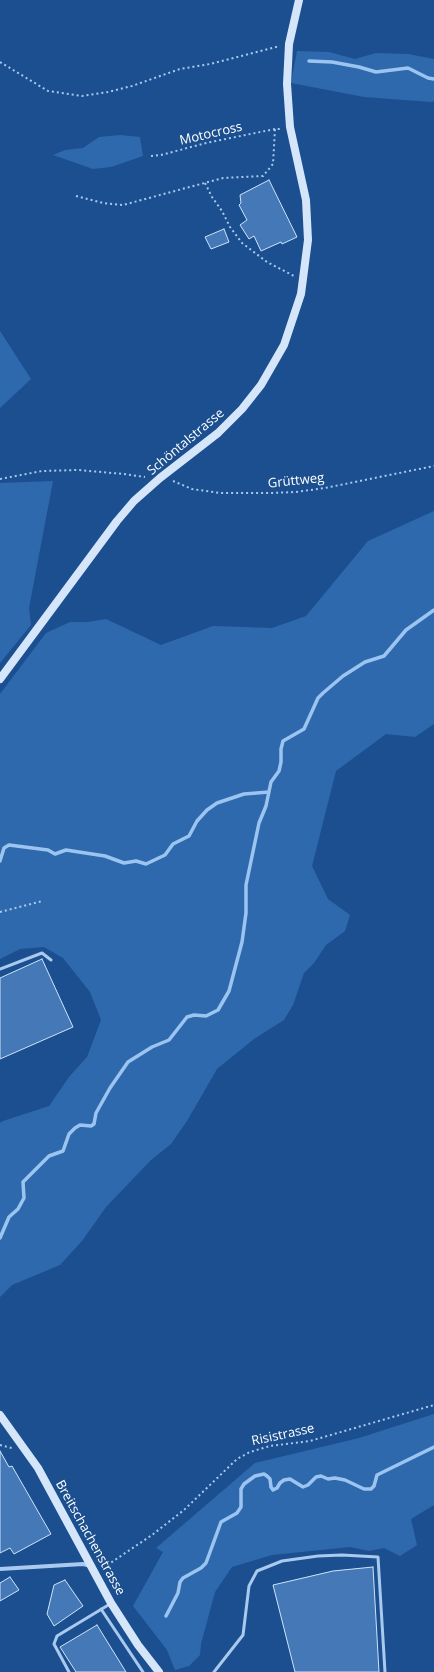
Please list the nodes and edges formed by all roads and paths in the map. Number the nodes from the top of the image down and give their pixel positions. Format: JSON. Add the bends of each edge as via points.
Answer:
{"nodes":[{"id":1,"x":299,"y":0,"type":"edge"},
{"id":2,"x":289,"y":44,"type":"junction"},
{"id":3,"x":0,"y":62,"type":"edge"},
{"id":4,"x":290,"y":127,"type":"junction"},
{"id":5,"x":275,"y":129,"type":"junction"},
{"id":6,"x":151,"y":156,"type":"dead end"},
{"id":7,"x":205,"y":183,"type":"junction"},
{"id":8,"x":76,"y":196,"type":"dead end"},
{"id":9,"x":304,"y":280,"type":"junction"},
{"id":10,"x":434,"y":466,"type":"edge"},
{"id":11,"x":160,"y":478,"type":"junction"},
{"id":12,"x":0,"y":479,"type":"edge"},
{"id":13,"x":0,"y":679,"type":"edge"},
{"id":14,"x":43,"y":901,"type":"dead end"},
{"id":15,"x":0,"y":912,"type":"edge"},
{"id":16,"x":51,"y":960,"type":"dead end"},
{"id":17,"x":0,"y":969,"type":"edge"},
{"id":18,"x":434,"y":1405,"type":"edge"},
{"id":19,"x":0,"y":1416,"type":"edge"},
{"id":20,"x":91,"y":1566,"type":"junction"},
{"id":21,"x":0,"y":1569,"type":"edge"},
{"id":22,"x":101,"y":1569,"type":"dead end"},
{"id":23,"x":111,"y":1603,"type":"junction"},
{"id":24,"x":101,"y":1609,"type":"junction"},
{"id":25,"x":69,"y":1672,"type":"edge"},
{"id":26,"x":143,"y":1672,"type":"edge"},
{"id":27,"x":159,"y":1672,"type":"edge"},
{"id":28,"x":214,"y":1672,"type":"edge"},
{"id":29,"x":385,"y":1672,"type":"edge"}],
"edges":[{"from":1,"to":2,"type":"street","name":"Schöntalstrasse"},
{"from":2,"to":3,"type":"path","via":[[180,69],[132,86],[82,96],[48,91]]},
{"from":2,"to":4,"type":"street","name":"Schöntalstrasse","via":[[287,84]]},
{"from":4,"to":5,"type":"path","name":"Motocross"},
{"from":4,"to":9,"type":"street","name":"Schöntalstrasse","via":[[306,200],[308,240]]},
{"from":5,"to":6,"type":"path","name":"Motocross"},
{"from":5,"to":7,"type":"path","via":[[273,164],[263,176],[223,178]]},
{"from":7,"to":8,"type":"path","via":[[123,205]]},
{"from":7,"to":9,"type":"path","via":[[242,243],[267,262]]},
{"from":9,"to":11,"type":"street","name":"Schöntalstrasse","via":[[284,345],[261,385],[218,433]]},
{"from":10,"to":11,"type":"path","name":"Grüttweg","via":[[325,488],[271,494],[220,493],[192,489],[169,478]]},
{"from":11,"to":12,"type":"path","name":"Grüttweg","via":[[78,470],[42,471]]},
{"from":11,"to":13,"type":"street","name":"Schöntalstrasse","via":[[117,521]]},
{"from":14,"to":15,"type":"path"},
{"from":16,"to":17,"type":"lane","via":[[42,953]]},
{"from":18,"to":22,"type":"path","name":"Risistrasse","via":[[310,1441],[270,1446],[250,1452],[237,1459],[184,1510]]},
{"from":19,"to":20,"type":"street","name":"Breitschachenstrasse","via":[[38,1468]]},
{"from":20,"to":21,"type":"street","via":[[83,1564]]},
{"from":20,"to":23,"type":"street","name":"Breitschachenstrasse"},
{"from":23,"to":24,"type":"lane"},
{"from":23,"to":27,"type":"street","name":"Breitschachenstrasse"},
{"from":24,"to":25,"type":"lane","via":[[58,1636],[54,1644]]},
{"from":24,"to":26,"type":"lane"},
{"from":28,"to":29,"type":"lane","via":[[243,1635],[249,1586],[257,1571],[282,1562],[342,1555],[378,1557]]}]}
